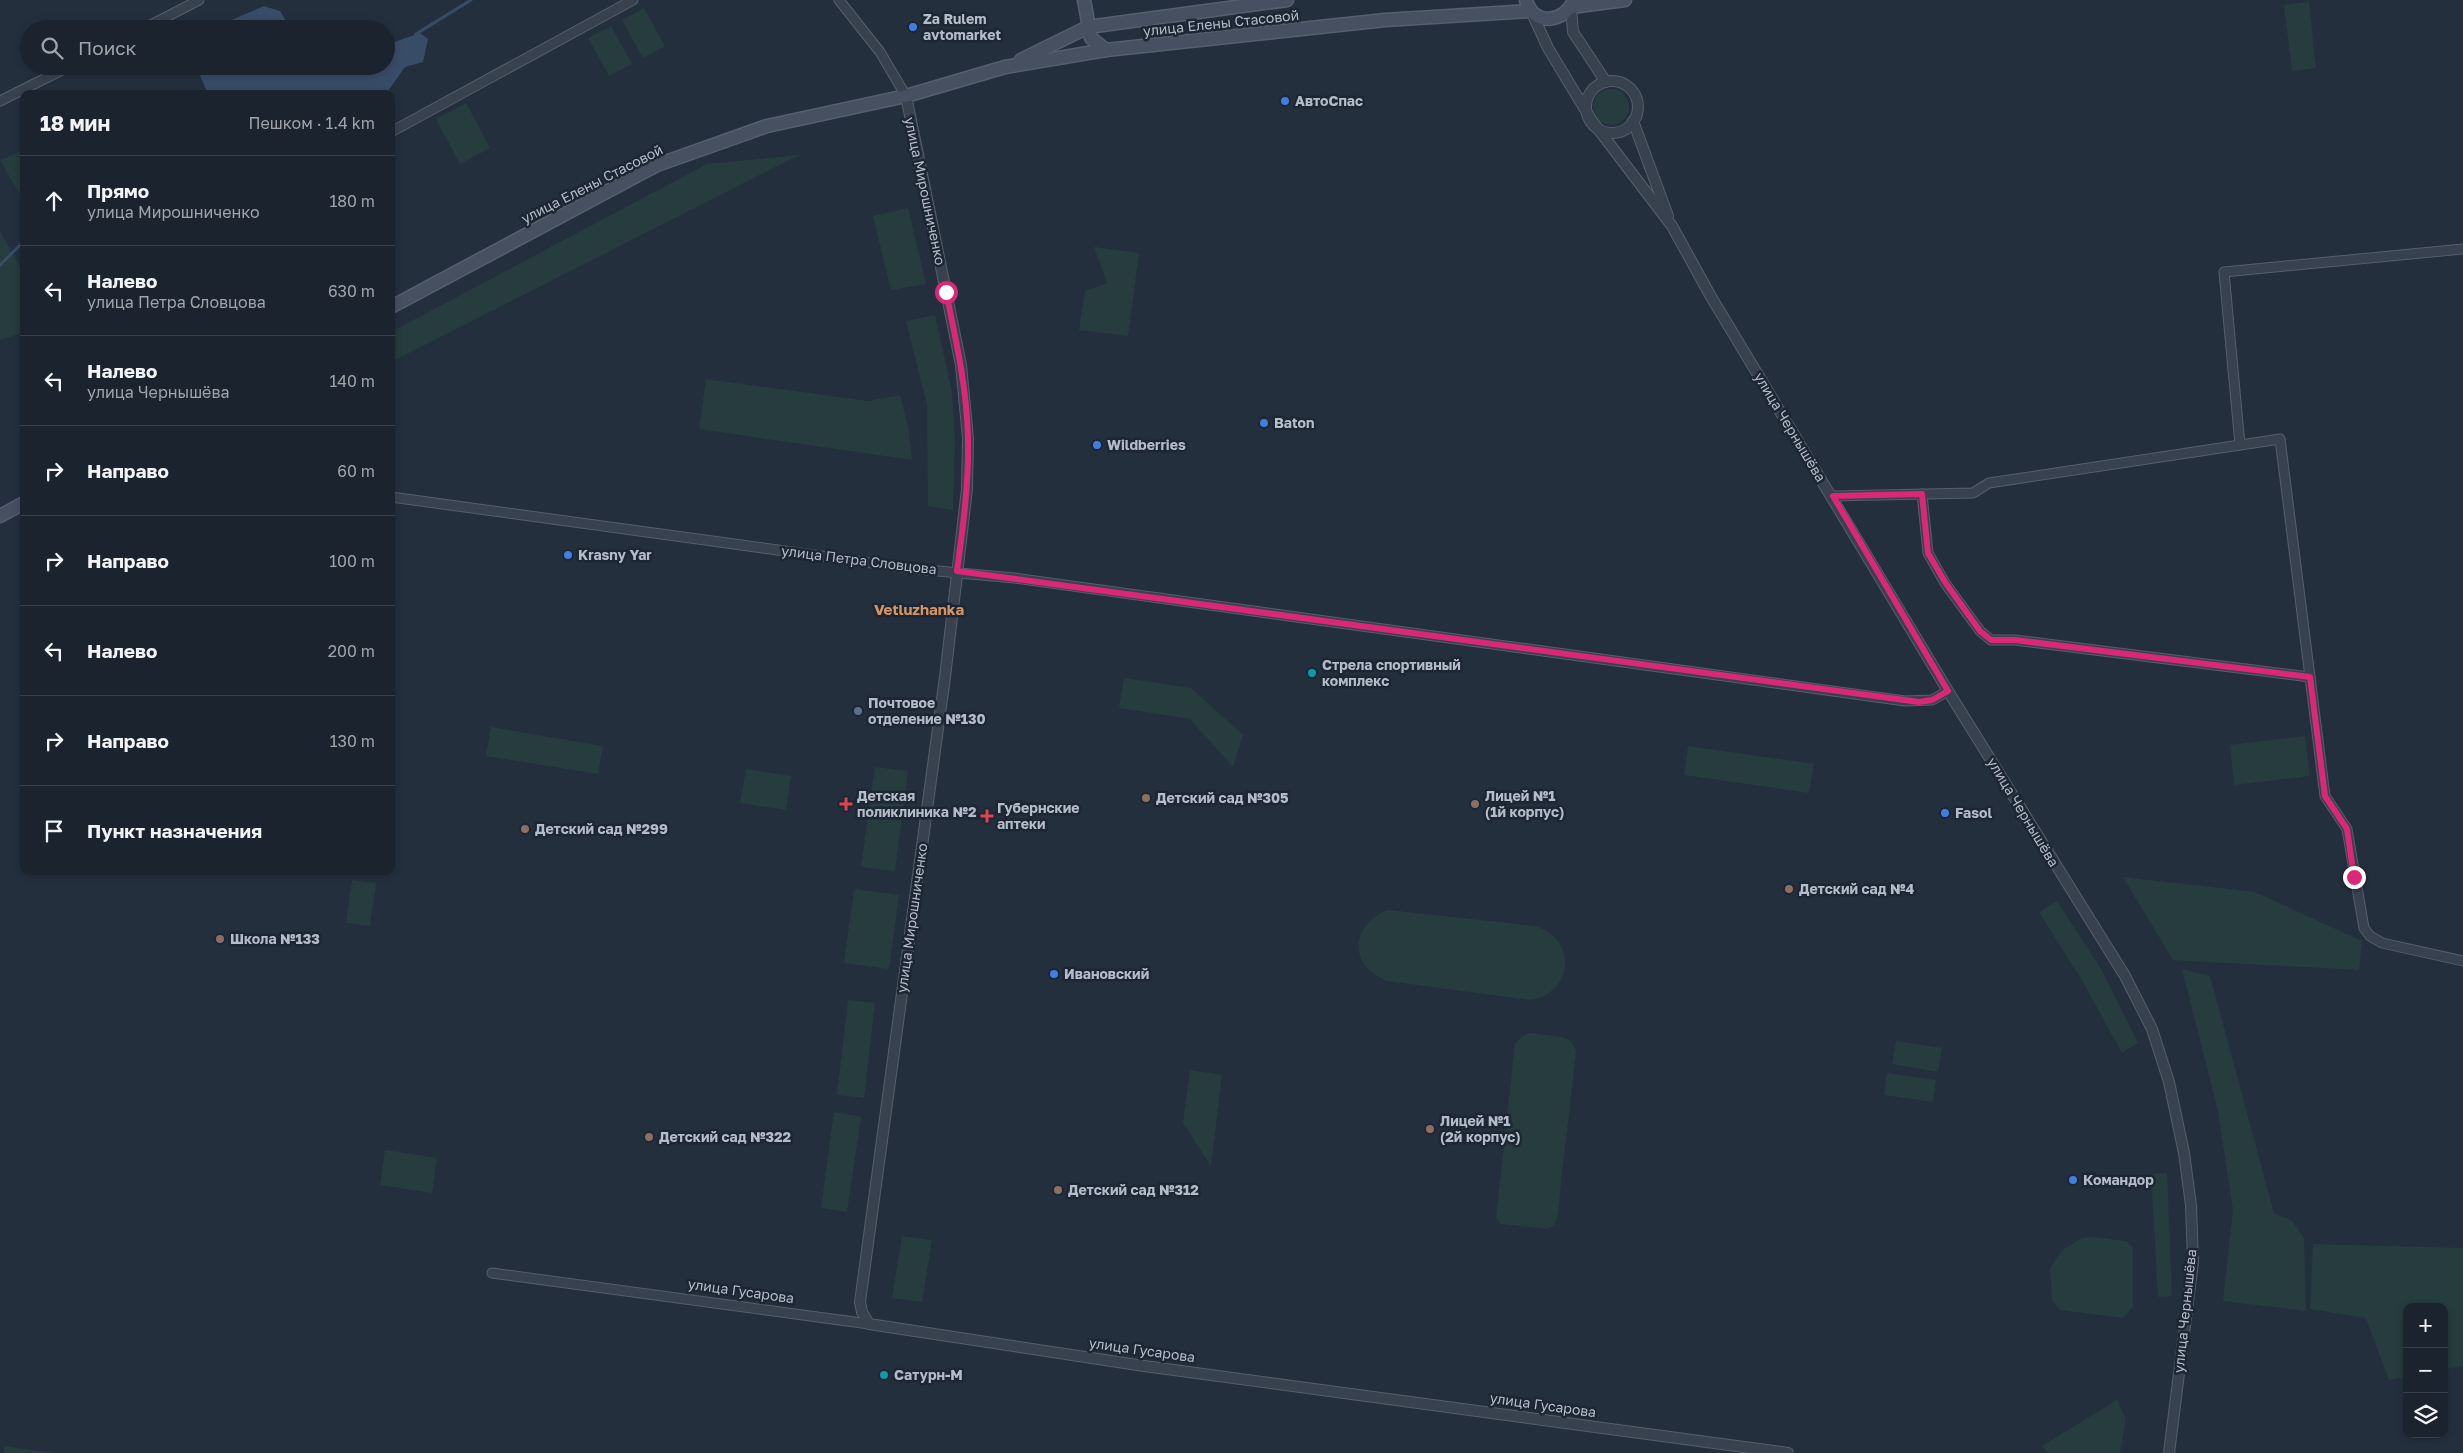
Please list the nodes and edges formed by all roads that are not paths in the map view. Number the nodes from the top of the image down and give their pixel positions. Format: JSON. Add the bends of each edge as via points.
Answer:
{"nodes":[{"id":1,"x":199,"y":0,"type":"edge"},
{"id":2,"x":633,"y":0,"type":"edge"},
{"id":3,"x":839,"y":0,"type":"edge"},
{"id":4,"x":1084,"y":0,"type":"edge"},
{"id":5,"x":1287,"y":0,"type":"edge"},
{"id":6,"x":1625,"y":0,"type":"edge"},
{"id":7,"x":1573,"y":4,"type":"edge"},
{"id":8,"x":1528,"y":6,"type":"edge"},
{"id":9,"x":160,"y":20,"type":"edge"},
{"id":10,"x":1088,"y":27,"type":"junction"},
{"id":11,"x":1106,"y":50,"type":"junction"},
{"id":12,"x":1005,"y":67,"type":"junction"},
{"id":13,"x":52,"y":75,"type":"edge"},
{"id":14,"x":1606,"y":82,"type":"junction"},
{"id":15,"x":22,"y":90,"type":"edge"},
{"id":16,"x":20,"y":91,"type":"edge"},
{"id":17,"x":906,"y":96,"type":"junction"},
{"id":18,"x":0,"y":101,"type":"edge"},
{"id":19,"x":1592,"y":121,"type":"junction"},
{"id":20,"x":1634,"y":121,"type":"junction"},
{"id":21,"x":395,"y":130,"type":"edge"},
{"id":22,"x":1672,"y":226,"type":"junction"},
{"id":23,"x":2463,"y":249,"type":"edge"},
{"id":24,"x":395,"y":305,"type":"edge"},
{"id":25,"x":2240,"y":445,"type":"junction"},
{"id":26,"x":1922,"y":494,"type":"junction"},
{"id":27,"x":1833,"y":496,"type":"junction"},
{"id":28,"x":395,"y":498,"type":"edge"},
{"id":29,"x":20,"y":505,"type":"edge"},
{"id":30,"x":0,"y":516,"type":"edge"},
{"id":31,"x":957,"y":571,"type":"junction"},
{"id":32,"x":2310,"y":677,"type":"junction"},
{"id":33,"x":1948,"y":691,"type":"junction"},
{"id":34,"x":2463,"y":961,"type":"edge"},
{"id":35,"x":492,"y":1273,"type":"dead end"},
{"id":36,"x":869,"y":1324,"type":"junction"},
{"id":37,"x":1788,"y":1453,"type":"edge"},
{"id":38,"x":2169,"y":1453,"type":"edge"}],
"edges":[{"from":1,"to":9,"type":"street"},
{"from":2,"to":21,"type":"street"},
{"from":3,"to":17,"type":"street","via":[[880,52]]},
{"from":4,"to":10,"type":"main road"},
{"from":5,"to":10,"type":"main road","name":"улица Елены Стасовой"},
{"from":6,"to":7,"type":"main road"},
{"from":7,"to":8,"type":"main road","via":[[1566,13],[1552,19],[1537,16]]},
{"from":7,"to":14,"type":"street","via":[[1573,32]]},
{"from":8,"to":11,"type":"main road","name":"улица Елены Стасовой"},
{"from":8,"to":19,"type":"street","name":"улица Чернышёва","via":[[1548,48]]},
{"from":10,"to":11,"type":"main road","via":[[1091,38]]},
{"from":10,"to":12,"type":"main road","name":"улица Елены Стасовой"},
{"from":11,"to":12,"type":"main road","name":"улица Елены Стасовой"},
{"from":12,"to":17,"type":"main road","name":"улица Елены Стасовой"},
{"from":13,"to":15,"type":"street"},
{"from":14,"to":19,"type":"street","name":"улица Чернышёва","via":[[1596,86],[1586,99]]},
{"from":14,"to":20,"type":"street","name":"улица Чернышёва","via":[[1620,82],[1634,93],[1638,110]]},
{"from":16,"to":18,"type":"street"},
{"from":17,"to":24,"type":"main road","name":"улица Елены Стасовой","via":[[767,126],[657,165]]},
{"from":17,"to":31,"type":"street","name":"улица Мирошниченко","via":[[961,364],[968,463]]},
{"from":19,"to":20,"type":"street","name":"улица Чернышёва","via":[[1610,134],[1625,130]]},
{"from":19,"to":22,"type":"street","name":"улица Чернышёва"},
{"from":20,"to":22,"type":"street","name":"улица Чернышёва"},
{"from":22,"to":27,"type":"street","name":"улица Чернышёва","via":[[1710,295]]},
{"from":23,"to":25,"type":"street","via":[[2224,272]]},
{"from":25,"to":26,"type":"street","via":[[1989,483],[1973,493]]},
{"from":25,"to":32,"type":"street","via":[[2280,440]]},
{"from":26,"to":27,"type":"street"},
{"from":26,"to":32,"type":"street","via":[[1928,553],[1974,623],[1991,640],[2015,640]]},
{"from":27,"to":33,"type":"street","name":"улица Чернышёва"},
{"from":28,"to":31,"type":"street","name":"улица Петра Словцова","via":[[906,567]]},
{"from":29,"to":30,"type":"main road"},
{"from":31,"to":33,"type":"street","name":"улица Петра Словцова","via":[[1905,701],[1932,700]]},
{"from":31,"to":36,"type":"street","name":"улица Мирошниченко","via":[[860,1302]]},
{"from":32,"to":34,"type":"street","via":[[2325,796],[2347,829],[2364,928],[2382,943]]},
{"from":33,"to":38,"type":"street","name":"улица Чернышёва","via":[[2125,976],[2152,1029],[2170,1082],[2191,1205],[2193,1262]]},
{"from":35,"to":36,"type":"street","name":"улица Гусарова"},
{"from":36,"to":37,"type":"street","name":"улица Гусарова","via":[[1169,1369]]}]}
